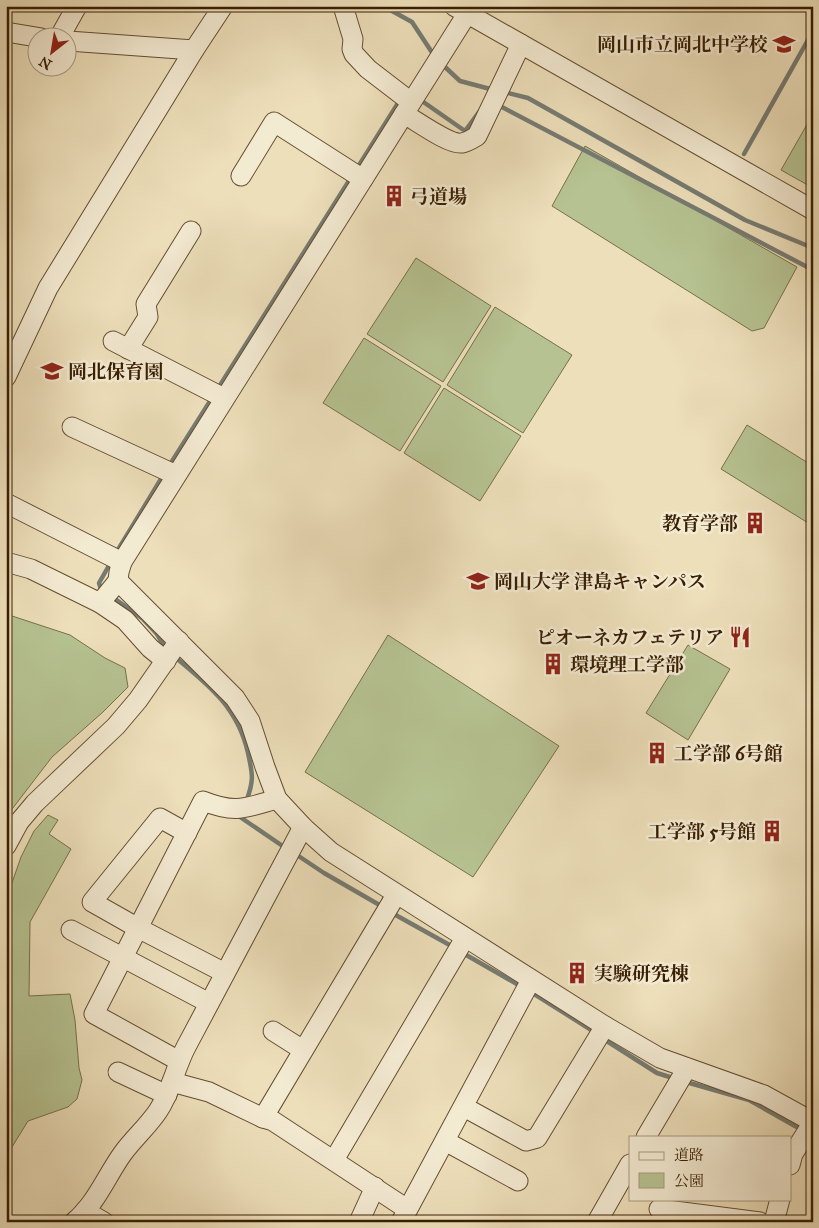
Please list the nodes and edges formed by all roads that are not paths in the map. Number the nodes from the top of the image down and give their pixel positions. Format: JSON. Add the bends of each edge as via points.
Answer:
{"nodes":[{"id":1,"x":77,"y":6,"type":"edge"},
{"id":2,"x":223,"y":6,"type":"edge"},
{"id":3,"x":343,"y":6,"type":"edge"},
{"id":4,"x":460,"y":10,"type":"edge"},
{"id":5,"x":65,"y":28,"type":"edge"},
{"id":6,"x":6,"y":32,"type":"edge"},
{"id":7,"x":28,"y":36,"type":"edge"},
{"id":8,"x":78,"y":42,"type":"edge"},
{"id":9,"x":521,"y":44,"type":"junction"},
{"id":10,"x":194,"y":50,"type":"junction"},
{"id":11,"x":405,"y":101,"type":"junction"},
{"id":12,"x":356,"y":175,"type":"junction"},
{"id":13,"x":241,"y":176,"type":"dead end"},
{"id":14,"x":813,"y":210,"type":"edge"},
{"id":15,"x":191,"y":231,"type":"dead end"},
{"id":16,"x":6,"y":377,"type":"edge"},
{"id":17,"x":218,"y":394,"type":"junction"},
{"id":18,"x":72,"y":427,"type":"dead end"},
{"id":19,"x":169,"y":472,"type":"junction"},
{"id":20,"x":6,"y":503,"type":"edge"},
{"id":21,"x":116,"y":559,"type":"junction"},
{"id":22,"x":6,"y":562,"type":"edge"},
{"id":23,"x":108,"y":593,"type":"junction"},
{"id":24,"x":171,"y":653,"type":"junction"},
{"id":25,"x":277,"y":799,"type":"junction"},
{"id":26,"x":303,"y":828,"type":"junction"},
{"id":27,"x":187,"y":833,"type":"junction"},
{"id":28,"x":6,"y":846,"type":"edge"},
{"id":29,"x":391,"y":904,"type":"junction"},
{"id":30,"x":138,"y":928,"type":"junction"},
{"id":31,"x":71,"y":930,"type":"dead end"},
{"id":32,"x":460,"y":946,"type":"junction"},
{"id":33,"x":123,"y":958,"type":"junction"},
{"id":34,"x":225,"y":973,"type":"junction"},
{"id":35,"x":528,"y":987,"type":"junction"},
{"id":36,"x":209,"y":1003,"type":"junction"},
{"id":37,"x":273,"y":1032,"type":"dead end"},
{"id":38,"x":601,"y":1033,"type":"junction"},
{"id":39,"x":304,"y":1050,"type":"junction"},
{"id":40,"x":179,"y":1061,"type":"junction"},
{"id":41,"x":118,"y":1072,"type":"dead end"},
{"id":42,"x":682,"y":1075,"type":"junction"},
{"id":43,"x":169,"y":1088,"type":"junction"},
{"id":44,"x":464,"y":1107,"type":"junction"},
{"id":45,"x":263,"y":1118,"type":"junction"},
{"id":46,"x":809,"y":1128,"type":"edge"},
{"id":47,"x":647,"y":1136,"type":"edge"},
{"id":48,"x":445,"y":1141,"type":"junction"},
{"id":49,"x":792,"y":1158,"type":"edge"},
{"id":50,"x":334,"y":1160,"type":"junction"},
{"id":51,"x":629,"y":1166,"type":"edge"},
{"id":52,"x":518,"y":1181,"type":"dead end"},
{"id":53,"x":376,"y":1187,"type":"junction"},
{"id":54,"x":780,"y":1200,"type":"edge"},
{"id":55,"x":660,"y":1209,"type":"dead end"},
{"id":56,"x":79,"y":1218,"type":"edge"},
{"id":57,"x":405,"y":1218,"type":"edge"},
{"id":58,"x":104,"y":1222,"type":"edge"},
{"id":59,"x":359,"y":1222,"type":"edge"},
{"id":60,"x":597,"y":1222,"type":"edge"},
{"id":61,"x":760,"y":1222,"type":"edge"},
{"id":62,"x":774,"y":1222,"type":"edge"}],
"edges":[{"from":1,"to":5,"type":"street"},
{"from":2,"to":10,"type":"street"},
{"from":3,"to":11,"type":"street","via":[[354,54]]},
{"from":4,"to":9,"type":"street"},
{"from":4,"to":11,"type":"street"},
{"from":6,"to":7,"type":"street"},
{"from":8,"to":10,"type":"street"},
{"from":9,"to":11,"type":"street","via":[[477,136],[461,143],[452,142]]},
{"from":9,"to":14,"type":"street"},
{"from":10,"to":16,"type":"street","via":[[48,288]]},
{"from":11,"to":12,"type":"street"},
{"from":12,"to":13,"type":"street","via":[[274,122]]},
{"from":12,"to":17,"type":"street"},
{"from":15,"to":17,"type":"street","via":[[146,304],[148,316],[120,345]]},
{"from":17,"to":19,"type":"street"},
{"from":18,"to":19,"type":"street"},
{"from":19,"to":21,"type":"street"},
{"from":20,"to":21,"type":"street"},
{"from":21,"to":23,"type":"street","via":[[119,572]]},
{"from":22,"to":23,"type":"street"},
{"from":23,"to":24,"type":"street"},
{"from":23,"to":24,"type":"street","via":[[125,620],[150,648]]},
{"from":24,"to":25,"type":"street","via":[[235,698],[250,721]]},
{"from":24,"to":28,"type":"street","via":[[116,726],[35,803],[19,822]]},
{"from":25,"to":26,"type":"street"},
{"from":25,"to":27,"type":"street","via":[[228,809],[203,801]]},
{"from":26,"to":29,"type":"street"},
{"from":26,"to":34,"type":"street"},
{"from":27,"to":30,"type":"street"},
{"from":27,"to":30,"type":"street","via":[[160,818],[92,902]]},
{"from":29,"to":32,"type":"street"},
{"from":29,"to":39,"type":"street"},
{"from":30,"to":33,"type":"street"},
{"from":30,"to":34,"type":"street"},
{"from":31,"to":33,"type":"street"},
{"from":32,"to":35,"type":"street"},
{"from":32,"to":50,"type":"street"},
{"from":33,"to":36,"type":"street"},
{"from":33,"to":40,"type":"street","via":[[94,1014]]},
{"from":34,"to":36,"type":"street"},
{"from":35,"to":38,"type":"street"},
{"from":35,"to":44,"type":"street"},
{"from":36,"to":40,"type":"street"},
{"from":37,"to":39,"type":"street"},
{"from":38,"to":42,"type":"street","via":[[660,1058]]},
{"from":38,"to":44,"type":"street","via":[[537,1138],[526,1141]]},
{"from":39,"to":45,"type":"street"},
{"from":40,"to":43,"type":"street"},
{"from":41,"to":43,"type":"street"},
{"from":42,"to":46,"type":"street","via":[[764,1095]]},
{"from":42,"to":47,"type":"street"},
{"from":43,"to":45,"type":"street","via":[[209,1092]]},
{"from":43,"to":56,"type":"street","via":[[158,1111],[123,1153]]},
{"from":44,"to":48,"type":"street"},
{"from":45,"to":50,"type":"street","via":[[273,1121]]},
{"from":46,"to":49,"type":"street"},
{"from":48,"to":52,"type":"street"},
{"from":48,"to":57,"type":"street"},
{"from":50,"to":53,"type":"street"},
{"from":51,"to":60,"type":"street"},
{"from":53,"to":57,"type":"street"},
{"from":53,"to":59,"type":"street"},
{"from":54,"to":62,"type":"street"},
{"from":55,"to":61,"type":"street"},
{"from":56,"to":58,"type":"street"}]}
